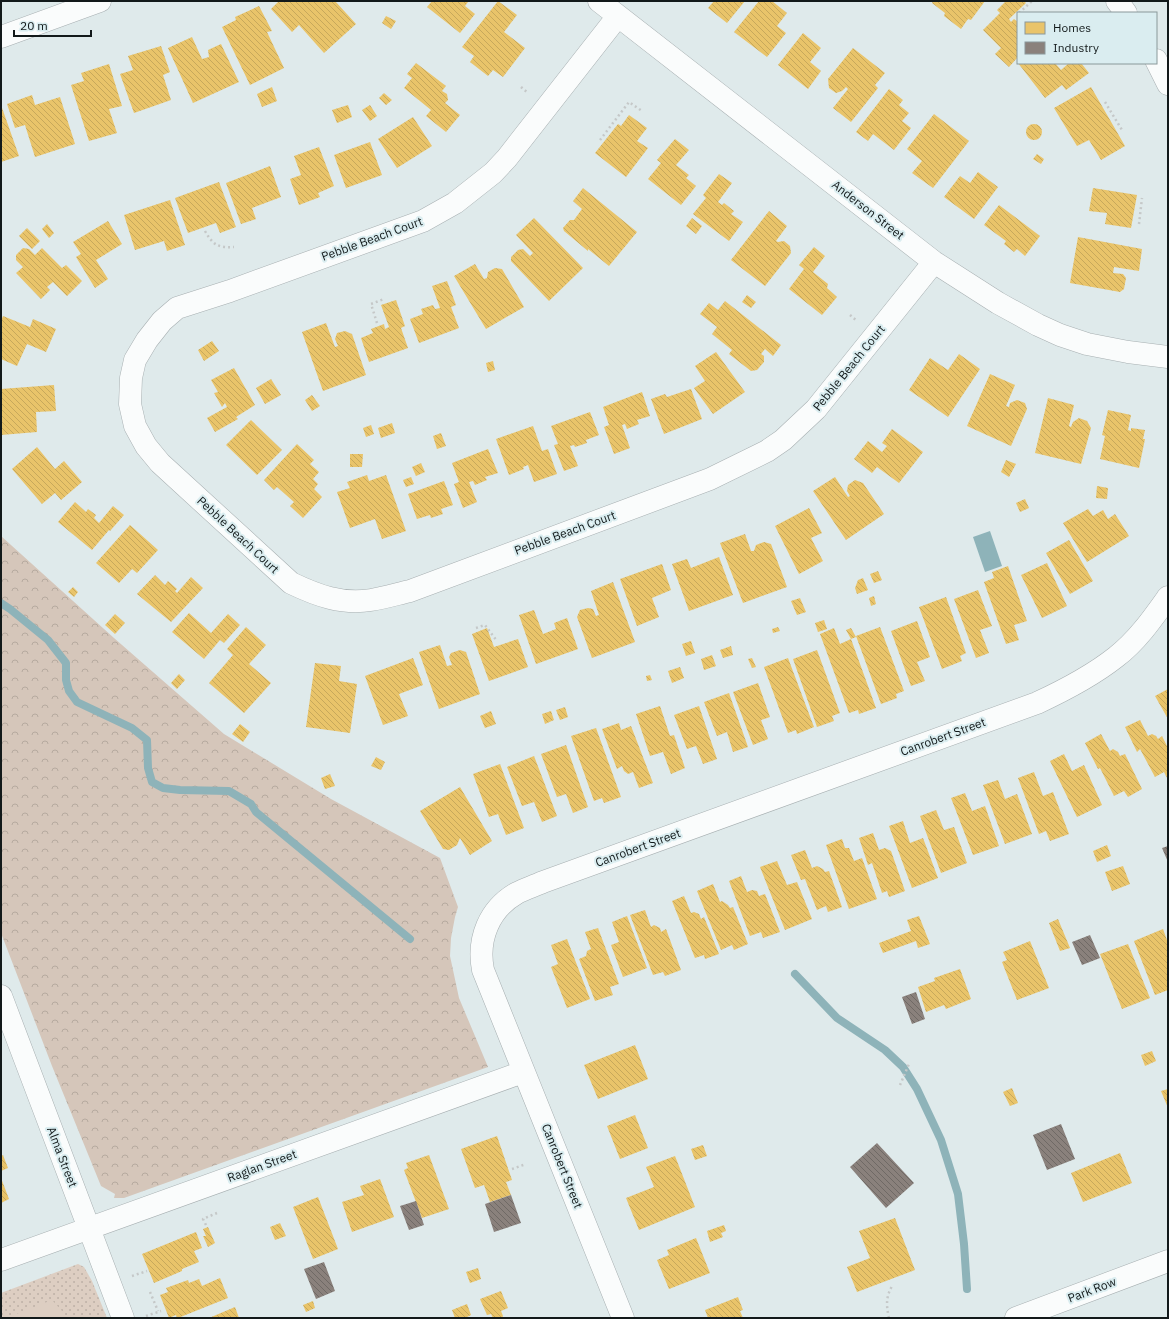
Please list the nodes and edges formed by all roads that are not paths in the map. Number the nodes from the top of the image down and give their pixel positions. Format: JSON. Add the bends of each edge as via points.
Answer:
{"nodes":[{"id":1,"x":100,"y":1,"type":"edge"},
{"id":2,"x":599,"y":1,"type":"edge"},
{"id":3,"x":1117,"y":1,"type":"edge"},
{"id":4,"x":1125,"y":12,"type":"edge"},
{"id":5,"x":618,"y":16,"type":"junction"},
{"id":6,"x":1,"y":37,"type":"edge"},
{"id":7,"x":1157,"y":62,"type":"edge"},
{"id":8,"x":1168,"y":84,"type":"edge"},
{"id":9,"x":934,"y":262,"type":"junction"},
{"id":10,"x":1168,"y":357,"type":"edge"},
{"id":11,"x":1168,"y":597,"type":"edge"},
{"id":12,"x":1,"y":996,"type":"edge"},
{"id":13,"x":523,"y":1072,"type":"junction"},
{"id":14,"x":88,"y":1228,"type":"junction"},
{"id":15,"x":1,"y":1260,"type":"edge"},
{"id":16,"x":1168,"y":1261,"type":"edge"},
{"id":17,"x":123,"y":1318,"type":"edge"},
{"id":18,"x":623,"y":1318,"type":"edge"},
{"id":19,"x":1016,"y":1318,"type":"edge"}],
"edges":[{"from":1,"to":6,"type":"street"},
{"from":2,"to":5,"type":"street","name":"Anderson Street"},
{"from":3,"to":4,"type":"street"},
{"from":5,"to":9,"type":"street","name":"Anderson Street"},
{"from":5,"to":9,"type":"street","name":"Pebble Beach Court","via":[[507,158],[455,204],[419,222],[177,308],[162,321],[135,360],[130,404],[135,426],[146,446],[159,462],[291,583],[313,593],[353,601],[371,600],[410,590],[710,479],[744,464],[783,440],[816,409]]},
{"from":7,"to":8,"type":"street"},
{"from":9,"to":10,"type":"street","name":"Anderson Street","via":[[998,303],[1060,335],[1106,348]]},
{"from":11,"to":13,"type":"street","name":"Canrobert Street","via":[[1139,635],[1117,657],[1062,692],[516,894],[492,915],[480,950],[483,970]]},
{"from":12,"to":14,"type":"street","name":"Alma Street"},
{"from":13,"to":14,"type":"street","name":"Raglan Street"},
{"from":13,"to":18,"type":"street","name":"Canrobert Street"},
{"from":14,"to":15,"type":"street","name":"Raglan Street"},
{"from":14,"to":17,"type":"street","name":"Alma Street"},
{"from":16,"to":19,"type":"street","name":"Park Row"}]}
